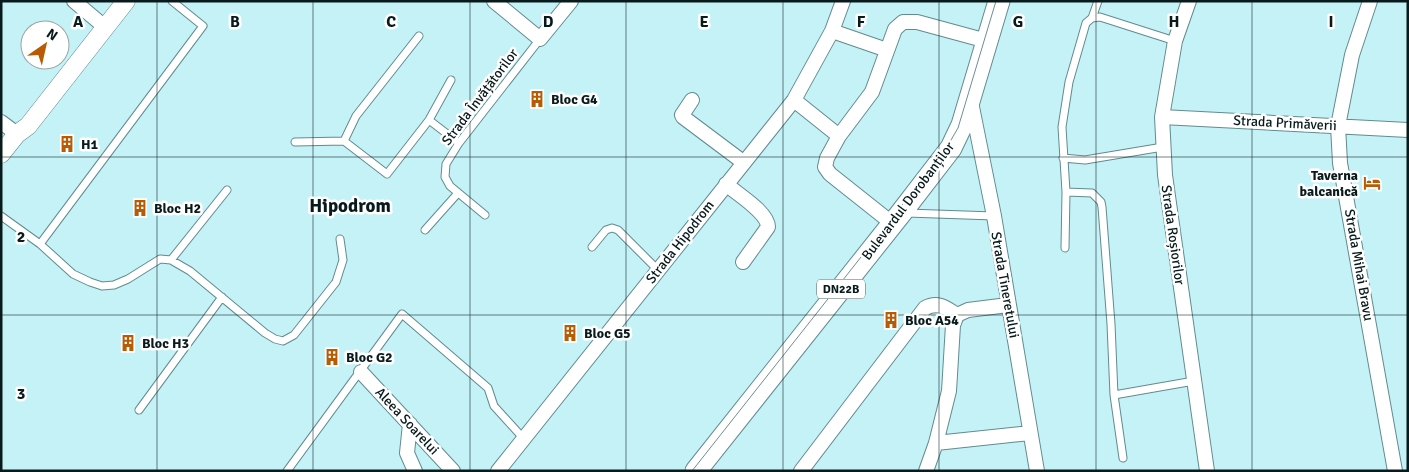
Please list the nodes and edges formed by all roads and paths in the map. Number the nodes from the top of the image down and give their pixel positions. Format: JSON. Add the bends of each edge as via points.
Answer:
{"nodes":[{"id":1,"x":74,"y":1,"type":"edge"},
{"id":2,"x":126,"y":1,"type":"edge"},
{"id":3,"x":172,"y":1,"type":"edge"},
{"id":4,"x":494,"y":1,"type":"edge"},
{"id":5,"x":571,"y":1,"type":"edge"},
{"id":6,"x":843,"y":1,"type":"edge"},
{"id":7,"x":998,"y":1,"type":"edge"},
{"id":8,"x":1098,"y":1,"type":"edge"},
{"id":9,"x":1189,"y":1,"type":"edge"},
{"id":10,"x":1370,"y":1,"type":"edge"},
{"id":11,"x":1092,"y":18,"type":"junction"},
{"id":12,"x":106,"y":28,"type":"junction"},
{"id":13,"x":832,"y":31,"type":"junction"},
{"id":14,"x":419,"y":36,"type":"dead end"},
{"id":15,"x":540,"y":39,"type":"junction"},
{"id":16,"x":987,"y":41,"type":"junction"},
{"id":17,"x":1176,"y":41,"type":"junction"},
{"id":18,"x":887,"y":50,"type":"junction"},
{"id":19,"x":451,"y":80,"type":"dead end"},
{"id":20,"x":970,"y":99,"type":"junction"},
{"id":21,"x":692,"y":100,"type":"dead end"},
{"id":22,"x":794,"y":100,"type":"junction"},
{"id":23,"x":1162,"y":117,"type":"junction"},
{"id":24,"x":429,"y":120,"type":"junction"},
{"id":25,"x":1,"y":122,"type":"edge"},
{"id":26,"x":1338,"y":126,"type":"junction"},
{"id":27,"x":1408,"y":130,"type":"edge"},
{"id":28,"x":17,"y":134,"type":"junction"},
{"id":29,"x":839,"y":136,"type":"junction"},
{"id":30,"x":295,"y":142,"type":"dead end"},
{"id":31,"x":344,"y":142,"type":"junction"},
{"id":32,"x":459,"y":142,"type":"junction"},
{"id":33,"x":1163,"y":147,"type":"junction"},
{"id":34,"x":1,"y":154,"type":"edge"},
{"id":35,"x":1063,"y":158,"type":"junction"},
{"id":36,"x":743,"y":162,"type":"junction"},
{"id":37,"x":726,"y":184,"type":"junction"},
{"id":38,"x":227,"y":190,"type":"dead end"},
{"id":39,"x":1066,"y":192,"type":"junction"},
{"id":40,"x":458,"y":193,"type":"junction"},
{"id":41,"x":485,"y":215,"type":"dead end"},
{"id":42,"x":1,"y":216,"type":"edge"},
{"id":43,"x":994,"y":216,"type":"junction"},
{"id":44,"x":897,"y":218,"type":"junction"},
{"id":45,"x":425,"y":230,"type":"dead end"},
{"id":46,"x":340,"y":239,"type":"dead end"},
{"id":47,"x":40,"y":244,"type":"junction"},
{"id":48,"x":592,"y":247,"type":"dead end"},
{"id":49,"x":1065,"y":248,"type":"dead end"},
{"id":50,"x":171,"y":260,"type":"junction"},
{"id":51,"x":743,"y":262,"type":"dead end"},
{"id":52,"x":658,"y":270,"type":"junction"},
{"id":53,"x":222,"y":297,"type":"junction"},
{"id":54,"x":1008,"y":306,"type":"junction"},
{"id":55,"x":957,"y":315,"type":"junction"},
{"id":56,"x":361,"y":372,"type":"junction"},
{"id":57,"x":1194,"y":381,"type":"junction"},
{"id":58,"x":1114,"y":395,"type":"junction"},
{"id":59,"x":139,"y":410,"type":"dead end"},
{"id":60,"x":410,"y":424,"type":"junction"},
{"id":61,"x":1030,"y":433,"type":"junction"},
{"id":62,"x":524,"y":439,"type":"junction"},
{"id":63,"x":936,"y":443,"type":"junction"},
{"id":64,"x":1123,"y":458,"type":"dead end"},
{"id":65,"x":287,"y":471,"type":"edge"},
{"id":66,"x":415,"y":471,"type":"edge"},
{"id":67,"x":453,"y":471,"type":"edge"},
{"id":68,"x":498,"y":471,"type":"edge"},
{"id":69,"x":696,"y":471,"type":"edge"},
{"id":70,"x":801,"y":471,"type":"edge"},
{"id":71,"x":926,"y":471,"type":"edge"},
{"id":72,"x":1037,"y":471,"type":"edge"},
{"id":73,"x":1207,"y":471,"type":"edge"},
{"id":74,"x":1395,"y":471,"type":"edge"}],
"edges":[{"from":1,"to":12,"type":"street"},
{"from":2,"to":12,"type":"street"},
{"from":3,"to":47,"type":"lane","via":[[203,26]]},
{"from":4,"to":15,"type":"street"},
{"from":5,"to":15,"type":"street"},
{"from":6,"to":13,"type":"street","name":"Strada Hipodrom"},
{"from":7,"to":16,"type":"main road","name":"Bulevardul Dorobanților","number":"DN22B"},
{"from":8,"to":11,"type":"lane"},
{"from":9,"to":17,"type":"street","name":"Strada Roșiorilor"},
{"from":10,"to":26,"type":"street","name":"Strada Mihai Bravu","via":[[1352,55]]},
{"from":11,"to":17,"type":"lane","via":[[1100,17]]},
{"from":11,"to":35,"type":"lane","via":[[1084,27],[1069,82],[1062,127]]},
{"from":12,"to":28,"type":"street","via":[[28,126]]},
{"from":13,"to":18,"type":"street"},
{"from":13,"to":22,"type":"street","name":"Strada Hipodrom"},
{"from":14,"to":31,"type":"lane","via":[[356,116]]},
{"from":15,"to":32,"type":"lane","name":"Strada Învățătorilor"},
{"from":16,"to":18,"type":"street","via":[[916,22],[903,22],[895,29]]},
{"from":16,"to":20,"type":"main road","name":"Bulevardul Dorobanților","number":"DN22B"},
{"from":17,"to":23,"type":"street","name":"Strada Roșiorilor"},
{"from":18,"to":29,"type":"street","via":[[872,92]]},
{"from":19,"to":24,"type":"lane"},
{"from":20,"to":43,"type":"street","name":"Strada Tineretului"},
{"from":20,"to":44,"type":"main road","name":"Bulevardul Dorobanților","number":"DN22B","via":[[951,148]]},
{"from":21,"to":36,"type":"street","via":[[683,117]]},
{"from":22,"to":29,"type":"street"},
{"from":22,"to":36,"type":"street","name":"Strada Hipodrom"},
{"from":23,"to":26,"type":"street","name":"Strada Primăverii"},
{"from":23,"to":33,"type":"street","name":"Strada Roșiorilor"},
{"from":24,"to":31,"type":"lane","via":[[387,174]]},
{"from":24,"to":32,"type":"lane"},
{"from":25,"to":28,"type":"street"},
{"from":26,"to":27,"type":"street","name":"Strada Primăverii"},
{"from":26,"to":74,"type":"street","name":"Strada Mihai Bravu","via":[[1340,163]]},
{"from":28,"to":34,"type":"street"},
{"from":29,"to":44,"type":"street","via":[[825,167],[830,174]]},
{"from":30,"to":31,"type":"lane"},
{"from":32,"to":40,"type":"lane","name":"Strada Învățătorilor","via":[[446,164],[445,176]]},
{"from":33,"to":35,"type":"lane","via":[[1085,160]]},
{"from":33,"to":57,"type":"street","name":"Strada Roșiorilor"},
{"from":35,"to":39,"type":"lane"},
{"from":36,"to":37,"type":"street","name":"Strada Hipodrom"},
{"from":37,"to":51,"type":"street","via":[[768,221],[768,227]]},
{"from":37,"to":52,"type":"street","name":"Strada Hipodrom"},
{"from":38,"to":50,"type":"lane"},
{"from":39,"to":49,"type":"lane"},
{"from":39,"to":58,"type":"lane","via":[[1092,193],[1101,202]]},
{"from":40,"to":41,"type":"lane","name":"Strada Învățătorilor"},
{"from":40,"to":45,"type":"lane"},
{"from":42,"to":47,"type":"lane"},
{"from":43,"to":44,"type":"lane"},
{"from":43,"to":54,"type":"street","name":"Strada Tineretului"},
{"from":44,"to":69,"type":"main road","name":"Bulevardul Dorobanților","number":"DN22B"},
{"from":46,"to":53,"type":"lane","via":[[343,260],[336,282],[294,335],[283,341],[265,333]]},
{"from":47,"to":50,"type":"lane","via":[[74,274],[102,286],[128,279],[160,259]]},
{"from":48,"to":52,"type":"lane","via":[[606,230],[618,230]]},
{"from":50,"to":53,"type":"lane"},
{"from":52,"to":62,"type":"street","name":"Strada Hipodrom"},
{"from":53,"to":59,"type":"lane"},
{"from":54,"to":55,"type":"street","via":[[968,310]]},
{"from":54,"to":61,"type":"street","name":"Strada Tineretului"},
{"from":55,"to":63,"type":"street","via":[[953,325],[949,392]]},
{"from":55,"to":70,"type":"street","via":[[942,305],[932,304],[925,308]]},
{"from":56,"to":60,"type":"street","name":"Aleea Soarelui"},
{"from":56,"to":62,"type":"lane","via":[[402,314],[488,388],[494,406]]},
{"from":56,"to":65,"type":"lane"},
{"from":57,"to":58,"type":"lane"},
{"from":57,"to":73,"type":"street","name":"Strada Roșiorilor"},
{"from":58,"to":64,"type":"lane"},
{"from":60,"to":66,"type":"street","via":[[407,453]]},
{"from":60,"to":67,"type":"street","name":"Aleea Soarelui"},
{"from":61,"to":63,"type":"street"},
{"from":61,"to":72,"type":"street","name":"Strada Tineretului"},
{"from":62,"to":68,"type":"street","name":"Strada Hipodrom"},
{"from":63,"to":71,"type":"street"}]}
